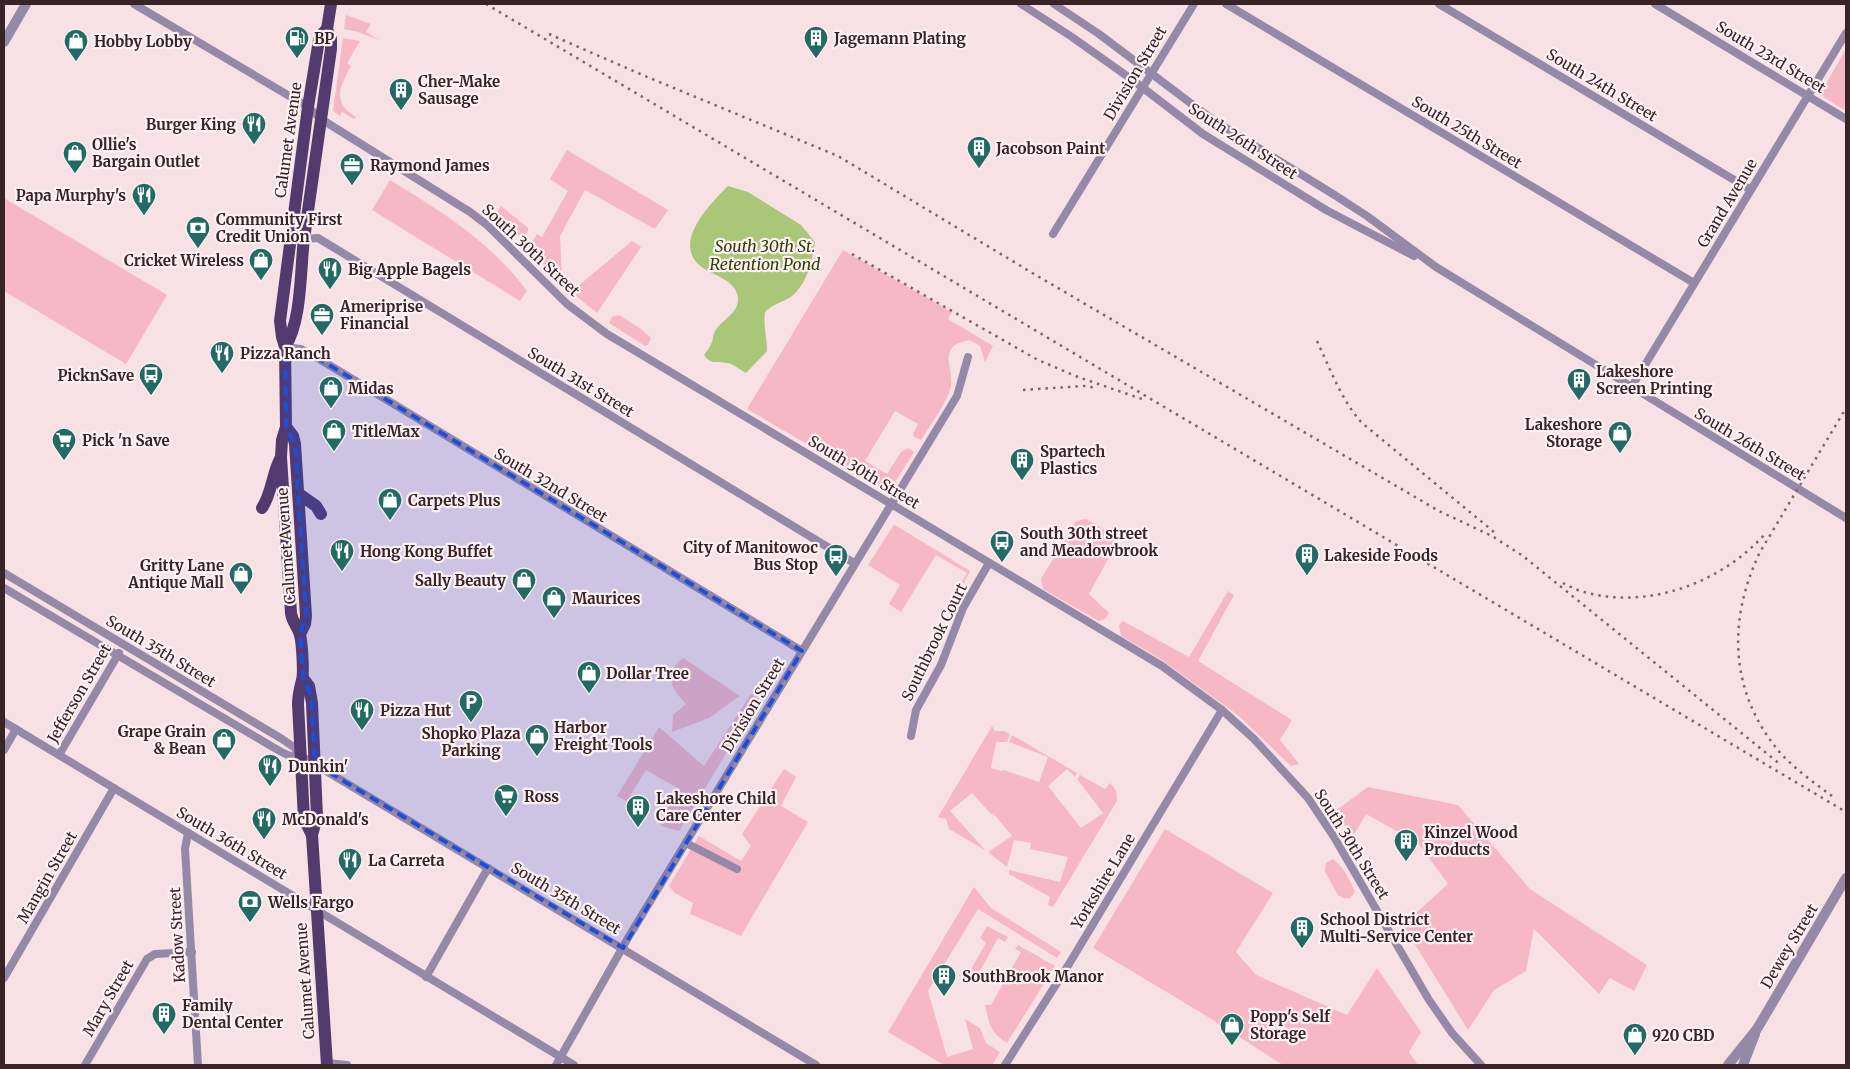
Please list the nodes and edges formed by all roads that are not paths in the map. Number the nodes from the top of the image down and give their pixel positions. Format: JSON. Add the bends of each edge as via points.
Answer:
{"nodes":[{"id":1,"x":26,"y":4,"type":"edge"},
{"id":2,"x":134,"y":4,"type":"edge"},
{"id":3,"x":331,"y":4,"type":"edge"},
{"id":4,"x":1021,"y":4,"type":"edge"},
{"id":5,"x":1054,"y":4,"type":"edge"},
{"id":6,"x":1194,"y":4,"type":"edge"},
{"id":7,"x":1226,"y":4,"type":"edge"},
{"id":8,"x":1439,"y":4,"type":"edge"},
{"id":9,"x":1655,"y":4,"type":"edge"},
{"id":10,"x":327,"y":29,"type":"junction"},
{"id":11,"x":1846,"y":33,"type":"edge"},
{"id":12,"x":4,"y":42,"type":"edge"},
{"id":13,"x":1152,"y":73,"type":"junction"},
{"id":14,"x":1143,"y":88,"type":"junction"},
{"id":15,"x":1808,"y":96,"type":"junction"},
{"id":16,"x":308,"y":107,"type":"junction"},
{"id":17,"x":321,"y":119,"type":"junction"},
{"id":18,"x":1846,"y":119,"type":"edge"},
{"id":19,"x":1751,"y":190,"type":"junction"},
{"id":20,"x":1053,"y":234,"type":"dead end"},
{"id":21,"x":304,"y":239,"type":"junction"},
{"id":22,"x":290,"y":240,"type":"junction"},
{"id":23,"x":1436,"y":267,"type":"junction"},
{"id":24,"x":1694,"y":283,"type":"junction"},
{"id":25,"x":285,"y":347,"type":"junction"},
{"id":26,"x":968,"y":357,"type":"dead end"},
{"id":27,"x":1631,"y":388,"type":"junction"},
{"id":28,"x":286,"y":427,"type":"junction"},
{"id":29,"x":281,"y":457,"type":"junction"},
{"id":30,"x":299,"y":494,"type":"junction"},
{"id":31,"x":890,"y":504,"type":"junction"},
{"id":32,"x":262,"y":508,"type":"dead end"},
{"id":33,"x":321,"y":514,"type":"dead end"},
{"id":34,"x":285,"y":518,"type":"junction"},
{"id":35,"x":1846,"y":518,"type":"edge"},
{"id":36,"x":300,"y":519,"type":"junction"},
{"id":37,"x":854,"y":563,"type":"junction"},
{"id":38,"x":989,"y":563,"type":"junction"},
{"id":39,"x":4,"y":573,"type":"edge"},
{"id":40,"x":4,"y":588,"type":"edge"},
{"id":41,"x":300,"y":634,"type":"junction"},
{"id":42,"x":124,"y":645,"type":"junction"},
{"id":43,"x":802,"y":651,"type":"junction"},
{"id":44,"x":117,"y":655,"type":"junction"},
{"id":45,"x":303,"y":678,"type":"junction"},
{"id":46,"x":1222,"y":710,"type":"junction"},
{"id":47,"x":4,"y":722,"type":"edge"},
{"id":48,"x":16,"y":729,"type":"junction"},
{"id":49,"x":910,"y":736,"type":"dead end"},
{"id":50,"x":4,"y":750,"type":"edge"},
{"id":51,"x":59,"y":756,"type":"junction"},
{"id":52,"x":301,"y":756,"type":"junction"},
{"id":53,"x":314,"y":764,"type":"junction"},
{"id":54,"x":114,"y":788,"type":"junction"},
{"id":55,"x":188,"y":833,"type":"junction"},
{"id":56,"x":312,"y":835,"type":"junction"},
{"id":57,"x":686,"y":843,"type":"junction"},
{"id":58,"x":488,"y":868,"type":"junction"},
{"id":59,"x":738,"y":869,"type":"dead end"},
{"id":60,"x":1846,"y":878,"type":"edge"},
{"id":61,"x":316,"y":910,"type":"junction"},
{"id":62,"x":622,"y":948,"type":"junction"},
{"id":63,"x":192,"y":952,"type":"junction"},
{"id":64,"x":426,"y":977,"type":"junction"},
{"id":65,"x":4,"y":978,"type":"edge"},
{"id":66,"x":1757,"y":1029,"type":"junction"},
{"id":67,"x":561,"y":1057,"type":"junction"},
{"id":68,"x":327,"y":1064,"type":"edge"},
{"id":69,"x":85,"y":1065,"type":"edge"},
{"id":70,"x":198,"y":1065,"type":"edge"},
{"id":71,"x":347,"y":1065,"type":"edge"},
{"id":72,"x":556,"y":1065,"type":"edge"},
{"id":73,"x":574,"y":1065,"type":"edge"},
{"id":74,"x":816,"y":1065,"type":"edge"},
{"id":75,"x":1005,"y":1065,"type":"edge"},
{"id":76,"x":1481,"y":1065,"type":"edge"},
{"id":77,"x":1728,"y":1065,"type":"edge"},
{"id":78,"x":1743,"y":1065,"type":"edge"}],
"edges":[{"from":1,"to":12,"type":"street"},
{"from":2,"to":16,"type":"street","name":"South 30th Street"},
{"from":3,"to":10,"type":"main road","name":"Calumet Avenue"},
{"from":4,"to":14,"type":"street","name":"South 26th Street"},
{"from":5,"to":13,"type":"street","name":"South 26th Street"},
{"from":6,"to":13,"type":"street","name":"Division Street"},
{"from":7,"to":24,"type":"street","name":"South 25th Street"},
{"from":8,"to":19,"type":"street","name":"South 24th Street"},
{"from":9,"to":15,"type":"street","name":"South 23rd Street"},
{"from":10,"to":16,"type":"main road","name":"Calumet Avenue","via":[[319,40]]},
{"from":10,"to":17,"type":"main road","name":"Calumet Avenue","via":[[332,45]]},
{"from":11,"to":15,"type":"street","name":"Grand Avenue"},
{"from":13,"to":14,"type":"street","name":"Division Street"},
{"from":13,"to":23,"type":"street","name":"South 26th Street","via":[[1213,120],[1347,203]]},
{"from":14,"to":20,"type":"street","name":"Division Street"},
{"from":14,"to":23,"type":"street","name":"South 26th Street","via":[[1203,134],[1318,205]]},
{"from":15,"to":18,"type":"street","name":"South 23rd Street"},
{"from":15,"to":19,"type":"street","name":"Grand Avenue"},
{"from":16,"to":17,"type":"street","name":"South 30th Street"},
{"from":16,"to":22,"type":"main road","name":"Calumet Avenue"},
{"from":17,"to":21,"type":"main road","name":"Calumet Avenue"},
{"from":17,"to":31,"type":"street","name":"South 30th Street","via":[[470,212],[567,304],[607,334]]},
{"from":19,"to":24,"type":"street","name":"Grand Avenue"},
{"from":21,"to":22,"type":"street","name":"South 31st Street"},
{"from":21,"to":25,"type":"main road","name":"Calumet Avenue","via":[[295,326]]},
{"from":21,"to":37,"type":"street","name":"South 31st Street","via":[[318,238]]},
{"from":22,"to":25,"type":"main road","name":"Calumet Avenue","via":[[280,317]]},
{"from":23,"to":27,"type":"street","name":"South 26th Street"},
{"from":24,"to":27,"type":"street","name":"Grand Avenue"},
{"from":25,"to":28,"type":"main road","name":"Calumet Avenue"},
{"from":25,"to":43,"type":"street","name":"South 32nd Street","via":[[301,349],[316,357]]},
{"from":26,"to":31,"type":"street","name":"Division Street","via":[[957,396]]},
{"from":27,"to":35,"type":"street","name":"South 26th Street"},
{"from":28,"to":29,"type":"main road","name":"Calumet Avenue"},
{"from":28,"to":30,"type":"main road","name":"Calumet Avenue","via":[[294,441]]},
{"from":29,"to":32,"type":"main road"},
{"from":29,"to":34,"type":"main road","name":"Calumet Avenue"},
{"from":30,"to":33,"type":"main road","via":[[314,504]]},
{"from":30,"to":36,"type":"main road","name":"Calumet Avenue"},
{"from":31,"to":37,"type":"street","name":"Division Street"},
{"from":31,"to":38,"type":"street","name":"South 30th Street"},
{"from":34,"to":36,"type":"main road"},
{"from":34,"to":41,"type":"main road","name":"Calumet Avenue","via":[[291,618]]},
{"from":36,"to":41,"type":"main road","name":"Calumet Avenue","via":[[306,616]]},
{"from":37,"to":43,"type":"street","name":"Division Street"},
{"from":38,"to":46,"type":"street","name":"South 30th Street","via":[[1162,666]]},
{"from":38,"to":49,"type":"street","name":"Southbrook Court","via":[[963,608],[941,665],[916,710]]},
{"from":39,"to":42,"type":"street","name":"South 35th Street"},
{"from":40,"to":44,"type":"street","name":"South 35th Street"},
{"from":41,"to":45,"type":"main road","name":"Calumet Avenue"},
{"from":42,"to":44,"type":"street","name":"Jefferson Street"},
{"from":42,"to":52,"type":"street","name":"South 35th Street","via":[[282,739]]},
{"from":43,"to":57,"type":"street","name":"Division Street"},
{"from":44,"to":51,"type":"street","name":"Jefferson Street"},
{"from":44,"to":52,"type":"street","name":"South 35th Street","via":[[286,754]]},
{"from":45,"to":52,"type":"main road","name":"Calumet Avenue","via":[[298,697]]},
{"from":45,"to":53,"type":"main road","name":"Calumet Avenue","via":[[311,696]]},
{"from":46,"to":75,"type":"street","name":"Yorkshire Lane"},
{"from":46,"to":76,"type":"street","name":"South 30th Street","via":[[1254,739],[1308,798],[1429,1000],[1452,1033]]},
{"from":47,"to":48,"type":"street","name":"South 36th Street"},
{"from":48,"to":50,"type":"street"},
{"from":48,"to":51,"type":"street","name":"South 36th Street"},
{"from":51,"to":54,"type":"street","name":"South 36th Street"},
{"from":52,"to":53,"type":"street","name":"South 35th Street"},
{"from":52,"to":56,"type":"main road","name":"Calumet Avenue","via":[[304,819]]},
{"from":53,"to":56,"type":"main road","name":"Calumet Avenue","via":[[317,818]]},
{"from":53,"to":58,"type":"street","name":"South 35th Street"},
{"from":54,"to":55,"type":"street","name":"South 36th Street"},
{"from":54,"to":65,"type":"street","name":"Mangin Street"},
{"from":55,"to":61,"type":"street","name":"South 36th Street"},
{"from":55,"to":63,"type":"street","name":"Kadow Street","via":[[185,849]]},
{"from":56,"to":61,"type":"main road","name":"Calumet Avenue"},
{"from":57,"to":59,"type":"street"},
{"from":57,"to":62,"type":"street","name":"Division Street"},
{"from":58,"to":62,"type":"street","name":"South 35th Street"},
{"from":58,"to":64,"type":"street"},
{"from":60,"to":66,"type":"street","name":"Dewey Street"},
{"from":61,"to":64,"type":"street","name":"South 36th Street"},
{"from":61,"to":68,"type":"main road","name":"Calumet Avenue"},
{"from":62,"to":67,"type":"street","name":"Division Street"},
{"from":62,"to":74,"type":"street","name":"South 35th Street"},
{"from":63,"to":69,"type":"street","name":"Mary Street","via":[[155,954],[147,959]]},
{"from":63,"to":70,"type":"street","name":"Kadow Street"},
{"from":64,"to":67,"type":"street","name":"South 36th Street"},
{"from":66,"to":77,"type":"street","name":"Dewey Street"},
{"from":66,"to":78,"type":"street","name":"Dewey Street"},
{"from":67,"to":72,"type":"street","name":"Division Street"},
{"from":67,"to":73,"type":"street","name":"South 36th Street"},
{"from":68,"to":71,"type":"street"}]}
